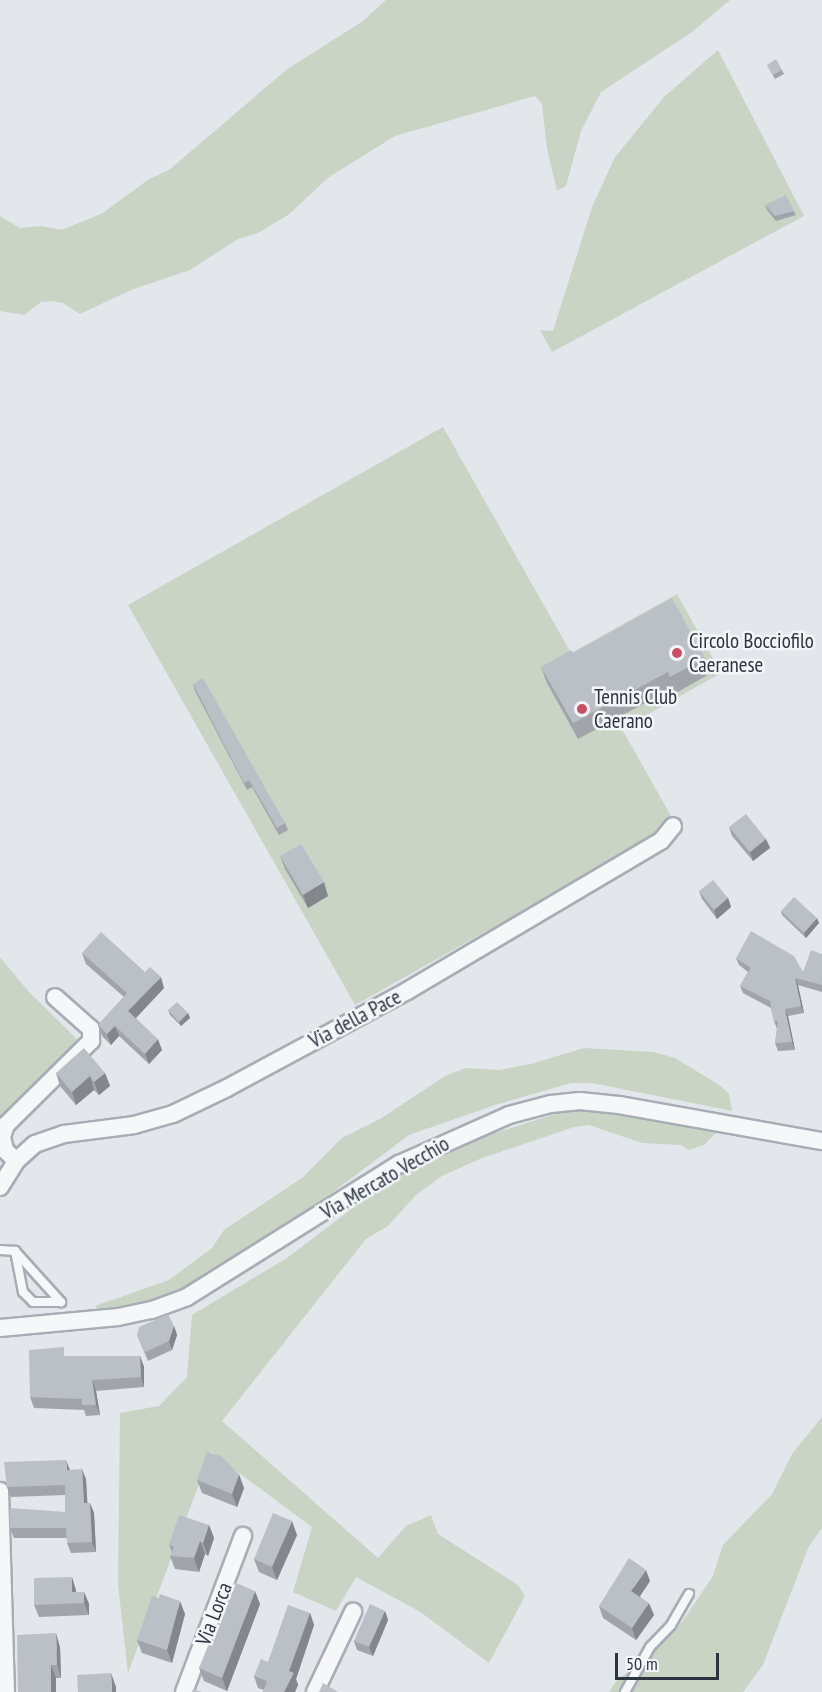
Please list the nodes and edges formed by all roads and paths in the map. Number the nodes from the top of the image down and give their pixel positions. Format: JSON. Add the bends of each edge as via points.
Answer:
{"nodes":[{"id":1,"x":673,"y":826,"type":"dead end"},
{"id":2,"x":55,"y":997,"type":"dead end"},
{"id":3,"x":822,"y":1141,"type":"edge"},
{"id":4,"x":16,"y":1161,"type":"junction"},
{"id":5,"x":0,"y":1187,"type":"edge"},
{"id":6,"x":0,"y":1250,"type":"edge"},
{"id":7,"x":15,"y":1251,"type":"junction"},
{"id":8,"x":0,"y":1328,"type":"edge"},
{"id":9,"x":0,"y":1491,"type":"edge"},
{"id":10,"x":243,"y":1536,"type":"dead end"},
{"id":11,"x":2,"y":1584,"type":"edge"},
{"id":12,"x":688,"y":1594,"type":"dead end"},
{"id":13,"x":353,"y":1612,"type":"dead end"},
{"id":14,"x":4,"y":1685,"type":"edge"},
{"id":15,"x":184,"y":1692,"type":"edge"},
{"id":16,"x":315,"y":1692,"type":"edge"},
{"id":17,"x":625,"y":1692,"type":"edge"}],
"edges":[{"from":1,"to":4,"type":"street","name":"Via della Pace","via":[[661,841],[407,991],[227,1088],[172,1114],[134,1125],[64,1134],[35,1144]]},
{"from":2,"to":4,"type":"street","via":[[91,1029],[91,1041],[6,1125],[2,1137],[5,1150]]},
{"from":3,"to":8,"type":"street","name":"Via Mercato Vecchio","via":[[620,1105],[580,1101],[551,1104],[509,1114],[399,1164],[187,1297],[118,1317]]},
{"from":4,"to":5,"type":"street","name":"Via della Pace"},
{"from":6,"to":7,"type":"lane"},
{"from":7,"to":7,"type":"lane","via":[[23,1292],[33,1302],[61,1302]]},
{"from":9,"to":11,"type":"street"},
{"from":10,"to":15,"type":"street","name":"Via Lorca"},
{"from":11,"to":14,"type":"street"},
{"from":12,"to":17,"type":"lane","via":[[671,1625],[650,1647]]},
{"from":13,"to":16,"type":"street"}]}
